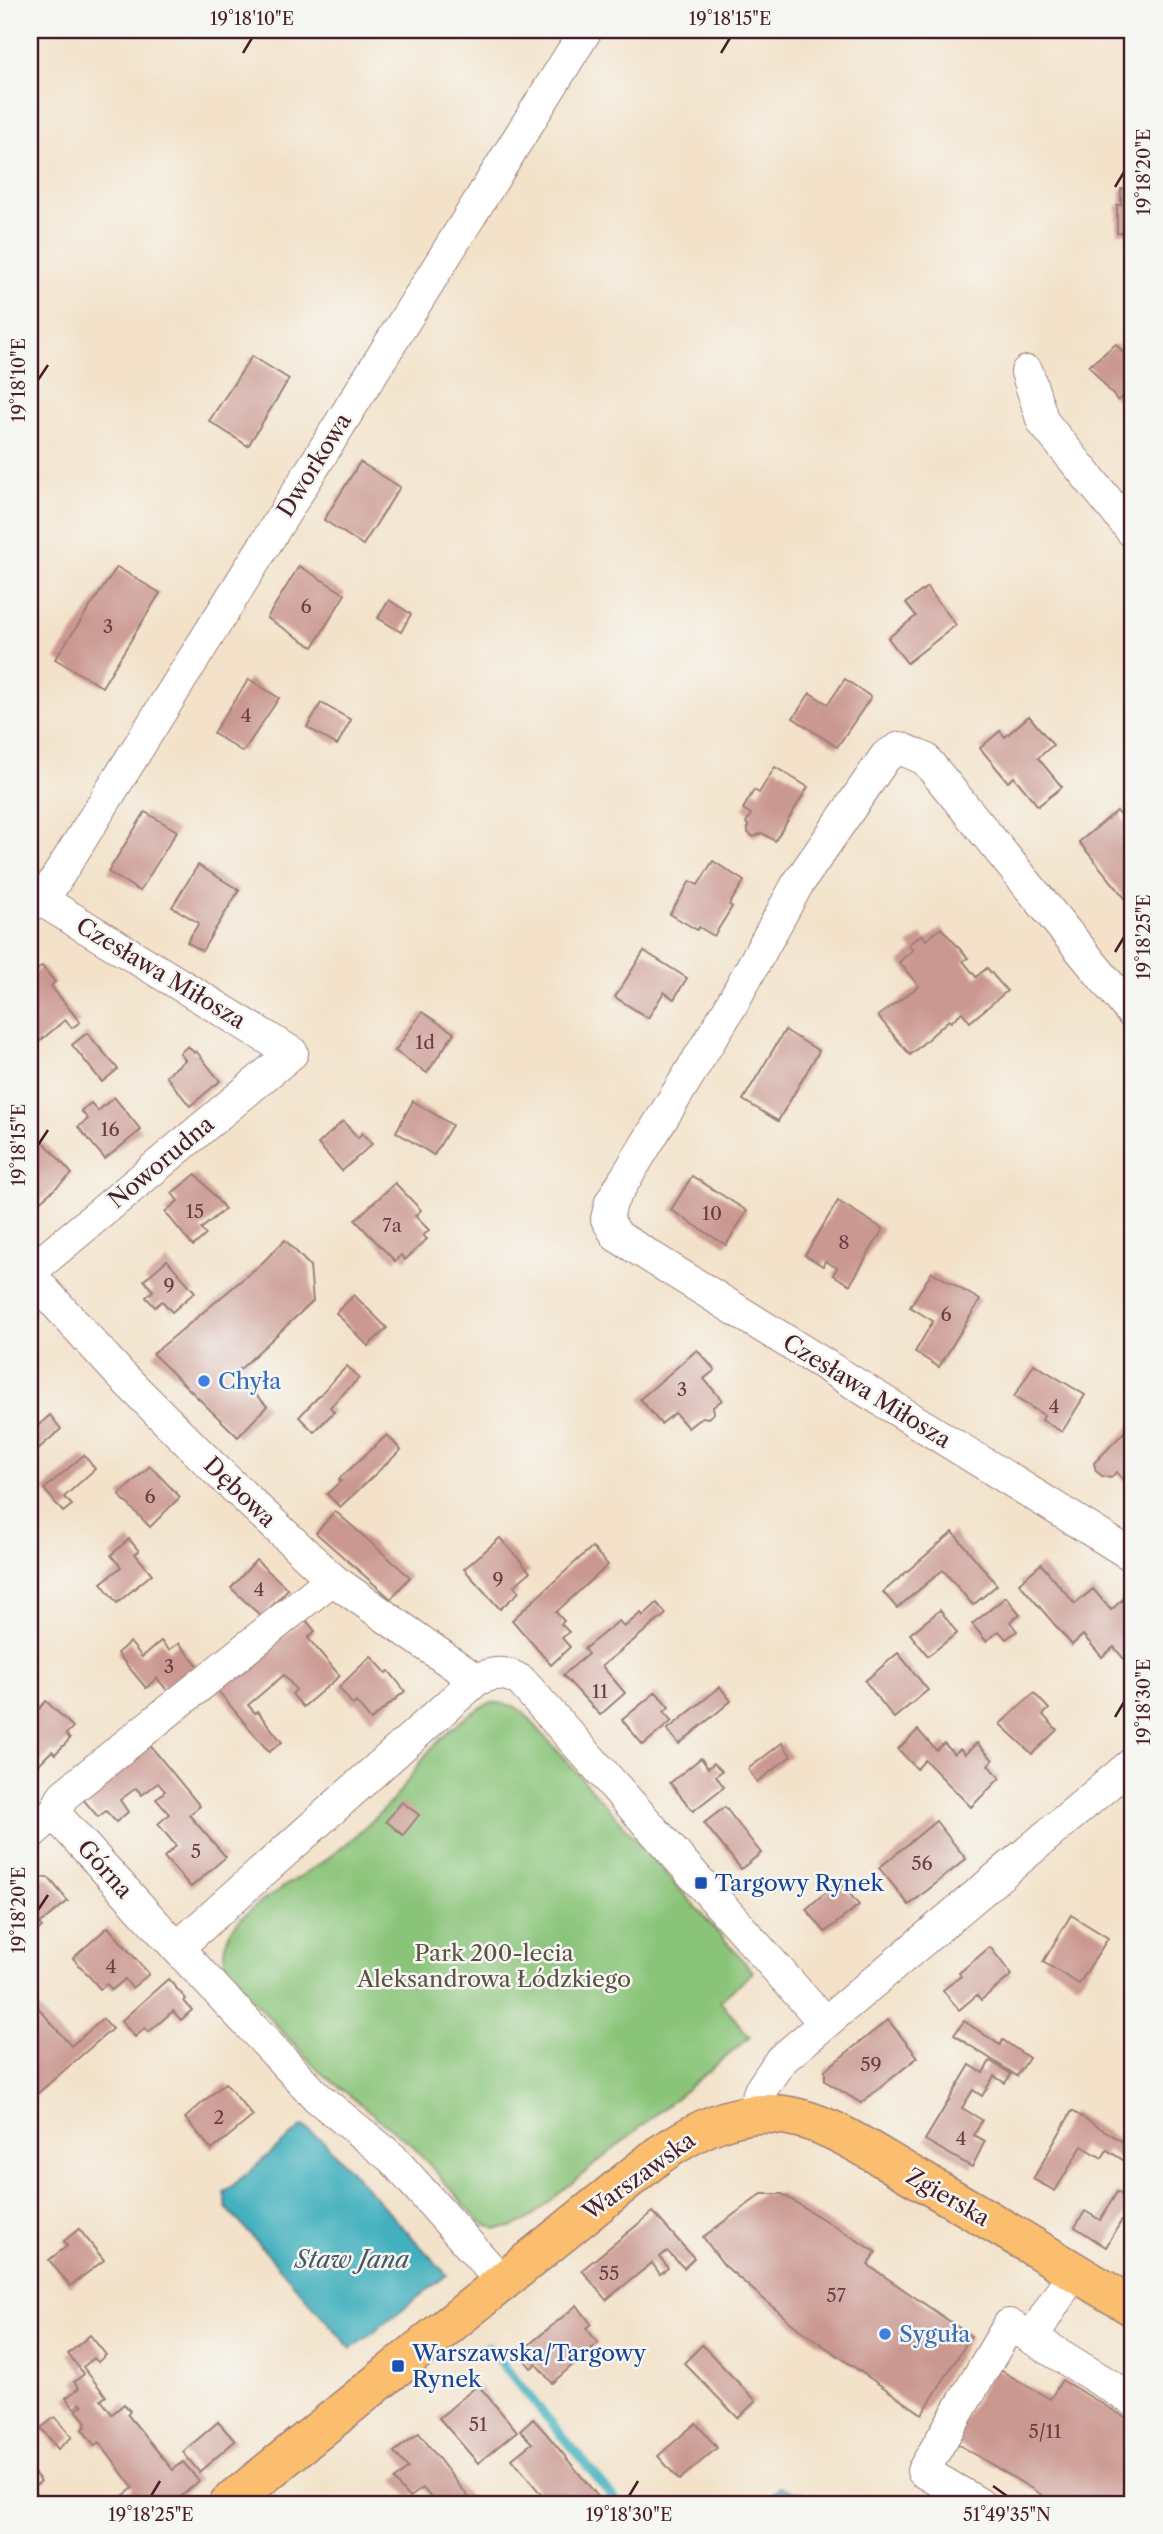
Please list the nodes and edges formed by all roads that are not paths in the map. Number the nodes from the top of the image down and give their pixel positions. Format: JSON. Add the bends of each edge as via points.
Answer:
{"nodes":[{"id":1,"x":586,"y":30,"type":"edge"},
{"id":2,"x":1027,"y":372,"type":"dead end"},
{"id":3,"x":1133,"y":532,"type":"edge"},
{"id":4,"x":36,"y":897,"type":"edge"},
{"id":5,"x":1133,"y":1014,"type":"edge"},
{"id":6,"x":292,"y":1053,"type":"joint"},
{"id":7,"x":30,"y":1274,"type":"edge"},
{"id":8,"x":1133,"y":1556,"type":"edge"},
{"id":9,"x":332,"y":1579,"type":"junction"},
{"id":10,"x":476,"y":1680,"type":"junction"},
{"id":11,"x":1133,"y":1763,"type":"edge"},
{"id":12,"x":54,"y":1813,"type":"junction"},
{"id":13,"x":30,"y":1834,"type":"edge"},
{"id":14,"x":177,"y":1948,"type":"junction"},
{"id":15,"x":825,"y":2023,"type":"junction"},
{"id":16,"x":752,"y":2114,"type":"junction"},
{"id":17,"x":1074,"y":2271,"type":"junction"},
{"id":18,"x":502,"y":2282,"type":"junction"},
{"id":19,"x":1133,"y":2307,"type":"edge"},
{"id":20,"x":1032,"y":2338,"type":"junction"},
{"id":21,"x":1133,"y":2400,"type":"edge"},
{"id":22,"x":228,"y":2504,"type":"edge"},
{"id":23,"x":979,"y":2504,"type":"edge"}],
"edges":[{"from":1,"to":4,"type":"street","name":"Dworkowa"},
{"from":2,"to":3,"type":"street","via":[[1043,422]]},
{"from":4,"to":6,"type":"street","name":"Czesława Miłosza"},
{"from":5,"to":8,"type":"street","name":"Czesława Miłosza","via":[[925,759],[900,748],[886,756],[797,885],[729,1009],[611,1202],[607,1219],[617,1236]]},
{"from":6,"to":7,"type":"street","name":"Noworudna"},
{"from":7,"to":9,"type":"street","name":"Dębowa","via":[[120,1374]]},
{"from":9,"to":10,"type":"street","name":"Dębowa"},
{"from":9,"to":12,"type":"street","via":[[64,1795]]},
{"from":10,"to":14,"type":"street"},
{"from":10,"to":15,"type":"street","via":[[492,1673],[509,1673],[522,1681]]},
{"from":11,"to":15,"type":"street"},
{"from":12,"to":13,"type":"street"},
{"from":12,"to":14,"type":"street","name":"Górna"},
{"from":14,"to":18,"type":"street","via":[[318,2098],[392,2158]]},
{"from":15,"to":16,"type":"street","via":[[780,2061],[760,2091]]},
{"from":16,"to":17,"type":"main road","name":"Zgierska","via":[[775,2114],[826,2128]]},
{"from":16,"to":18,"type":"main road","name":"Warszawska","via":[[708,2127],[659,2155]]},
{"from":17,"to":19,"type":"main road","name":"Zgierska"},
{"from":17,"to":20,"type":"street"},
{"from":18,"to":22,"type":"main road","name":"Warszawska"},
{"from":20,"to":21,"type":"street"},
{"from":20,"to":23,"type":"street","via":[[1009,2325],[923,2471]]}]}
